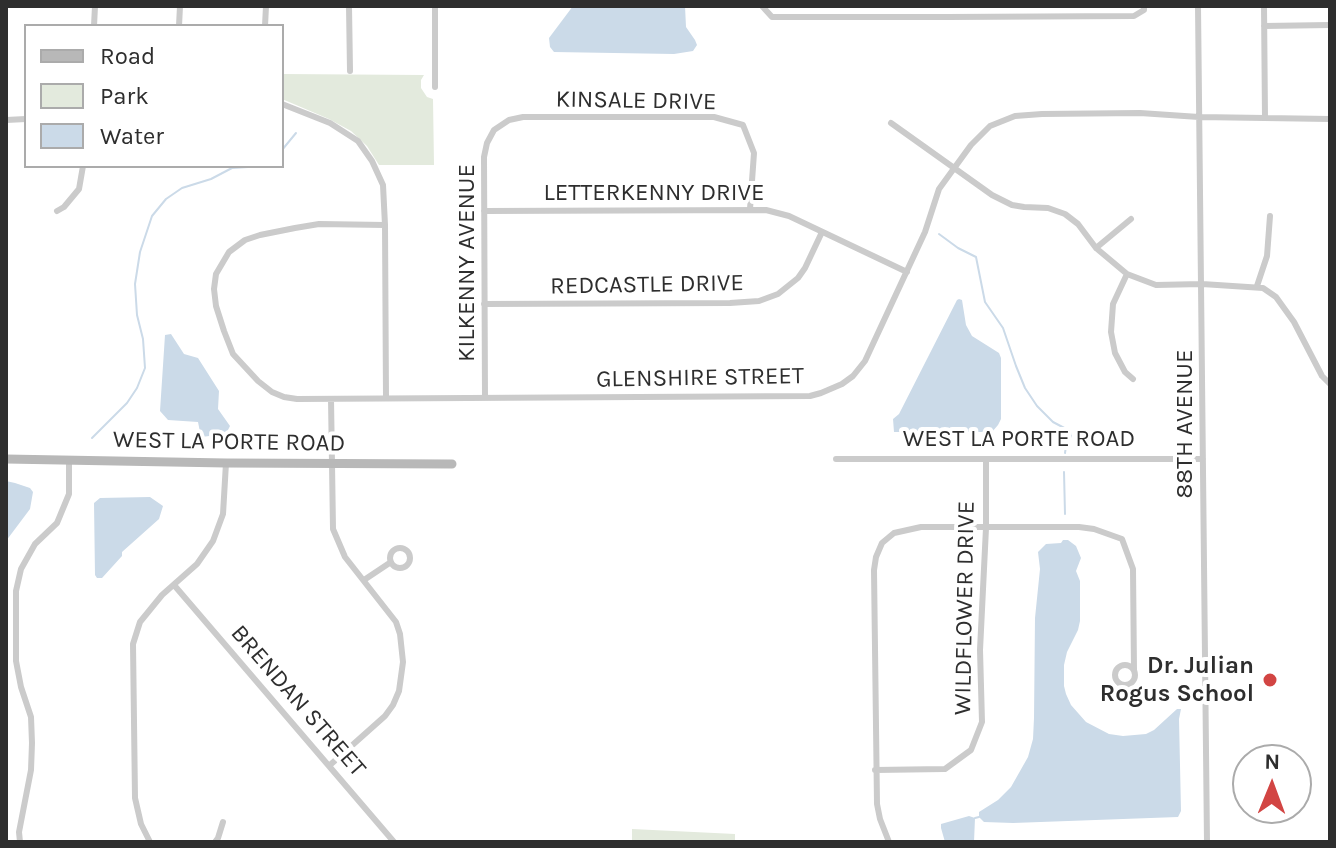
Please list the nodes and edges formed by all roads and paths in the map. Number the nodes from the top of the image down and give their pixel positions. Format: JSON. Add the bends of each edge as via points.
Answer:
{"nodes":[{"id":1,"x":349,"y":6,"type":"edge"},
{"id":2,"x":435,"y":6,"type":"edge"},
{"id":3,"x":762,"y":6,"type":"edge"},
{"id":4,"x":1144,"y":6,"type":"edge"},
{"id":5,"x":1198,"y":6,"type":"edge"},
{"id":6,"x":1264,"y":6,"type":"edge"},
{"id":7,"x":947,"y":8,"type":"dead end"},
{"id":8,"x":1045,"y":8,"type":"dead end"},
{"id":9,"x":947,"y":17,"type":"junction"},
{"id":10,"x":1044,"y":17,"type":"junction"},
{"id":11,"x":1330,"y":25,"type":"edge"},
{"id":12,"x":1264,"y":26,"type":"junction"},
{"id":13,"x":350,"y":71,"type":"dead end"},
{"id":14,"x":435,"y":87,"type":"dead end"},
{"id":15,"x":284,"y":105,"type":"edge"},
{"id":16,"x":1199,"y":117,"type":"junction"},
{"id":17,"x":1265,"y":118,"type":"junction"},
{"id":18,"x":1330,"y":119,"type":"edge"},
{"id":19,"x":891,"y":123,"type":"dead end"},
{"id":20,"x":494,"y":130,"type":"joint"},
{"id":21,"x":953,"y":167,"type":"junction"},
{"id":22,"x":83,"y":168,"type":"edge"},
{"id":23,"x":750,"y":209,"type":"junction"},
{"id":24,"x":57,"y":211,"type":"dead end"},
{"id":25,"x":484,"y":211,"type":"junction"},
{"id":26,"x":1270,"y":216,"type":"dead end"},
{"id":27,"x":1131,"y":219,"type":"dead end"},
{"id":28,"x":385,"y":225,"type":"junction"},
{"id":29,"x":822,"y":232,"type":"junction"},
{"id":30,"x":1096,"y":248,"type":"junction"},
{"id":31,"x":907,"y":272,"type":"junction"},
{"id":32,"x":1127,"y":274,"type":"junction"},
{"id":33,"x":1202,"y":284,"type":"junction"},
{"id":34,"x":1257,"y":286,"type":"junction"},
{"id":35,"x":484,"y":304,"type":"junction"},
{"id":36,"x":1133,"y":379,"type":"dead end"},
{"id":37,"x":1330,"y":384,"type":"edge"},
{"id":38,"x":386,"y":398,"type":"junction"},
{"id":39,"x":485,"y":398,"type":"junction"},
{"id":40,"x":331,"y":399,"type":"junction"},
{"id":41,"x":6,"y":459,"type":"edge"},
{"id":42,"x":69,"y":459,"type":"junction"},
{"id":43,"x":836,"y":459,"type":"dead end"},
{"id":44,"x":986,"y":459,"type":"junction"},
{"id":45,"x":1203,"y":459,"type":"junction"},
{"id":46,"x":226,"y":463,"type":"junction"},
{"id":47,"x":331,"y":464,"type":"junction"},
{"id":48,"x":452,"y":464,"type":"dead end"},
{"id":49,"x":986,"y":528,"type":"junction"},
{"id":50,"x":391,"y":562,"type":"dead end"},
{"id":51,"x":364,"y":580,"type":"junction"},
{"id":52,"x":174,"y":585,"type":"junction"},
{"id":53,"x":1134,"y":670,"type":"dead end"},
{"id":54,"x":330,"y":765,"type":"junction"},
{"id":55,"x":875,"y":770,"type":"junction"},
{"id":56,"x":223,"y":822,"type":"dead end"},
{"id":57,"x":20,"y":842,"type":"edge"},
{"id":58,"x":150,"y":842,"type":"edge"},
{"id":59,"x":215,"y":842,"type":"edge"},
{"id":60,"x":394,"y":842,"type":"edge"},
{"id":61,"x":889,"y":842,"type":"edge"},
{"id":62,"x":1207,"y":842,"type":"edge"}],
"edges":[{"from":1,"to":13,"type":"street"},
{"from":2,"to":14,"type":"street"},
{"from":3,"to":9,"type":"street","via":[[772,17]]},
{"from":4,"to":10,"type":"street","via":[[1134,16]]},
{"from":5,"to":16,"type":"street","name":"88TH AVENUE"},
{"from":6,"to":12,"type":"street"},
{"from":7,"to":9,"type":"street"},
{"from":8,"to":10,"type":"street"},
{"from":9,"to":10,"type":"street"},
{"from":11,"to":12,"type":"street"},
{"from":12,"to":17,"type":"street"},
{"from":15,"to":28,"type":"street","via":[[358,141],[383,185]]},
{"from":16,"to":17,"type":"street","name":"GLENSHIRE STREET"},
{"from":16,"to":21,"type":"street","name":"GLENSHIRE STREET","via":[[1015,116],[990,126]]},
{"from":16,"to":33,"type":"street","name":"88TH AVENUE"},
{"from":17,"to":18,"type":"street","name":"GLENSHIRE STREET"},
{"from":19,"to":21,"type":"street"},
{"from":20,"to":23,"type":"street","name":"KINSALE DRIVE","via":[[523,117],[714,117],[743,125],[754,153]]},
{"from":20,"to":25,"type":"street","name":"KILKENNY AVENUE","via":[[484,157]]},
{"from":21,"to":30,"type":"street","via":[[1012,205],[1065,214]]},
{"from":21,"to":31,"type":"street","name":"GLENSHIRE STREET"},
{"from":22,"to":24,"type":"street","via":[[79,189]]},
{"from":23,"to":25,"type":"street","name":"LETTERKENNY DRIVE"},
{"from":23,"to":29,"type":"street","name":"LETTERKENNY DRIVE","via":[[780,213]]},
{"from":25,"to":35,"type":"street","name":"KILKENNY AVENUE"},
{"from":26,"to":34,"type":"street","via":[[1267,256]]},
{"from":27,"to":30,"type":"street"},
{"from":28,"to":38,"type":"street"},
{"from":28,"to":40,"type":"street","name":"GLENSHIRE STREET","via":[[319,224],[260,235],[229,252],[216,274],[216,306],[229,347],[241,363],[277,394]]},
{"from":29,"to":31,"type":"street","name":"LETTERKENNY DRIVE"},
{"from":29,"to":35,"type":"street","name":"REDCASTLE DRIVE","via":[[798,278],[759,301]]},
{"from":30,"to":32,"type":"street"},
{"from":31,"to":39,"type":"street","name":"GLENSHIRE STREET","via":[[865,361],[853,376],[821,393]]},
{"from":32,"to":33,"type":"street","via":[[1156,285]]},
{"from":32,"to":36,"type":"street","via":[[1113,304],[1111,332],[1115,353]]},
{"from":33,"to":34,"type":"street"},
{"from":33,"to":45,"type":"street","name":"88TH AVENUE"},
{"from":34,"to":37,"type":"street","via":[[1276,297]]},
{"from":35,"to":39,"type":"street","name":"KILKENNY AVENUE"},
{"from":38,"to":39,"type":"street","name":"GLENSHIRE STREET"},
{"from":38,"to":40,"type":"street","name":"GLENSHIRE STREET"},
{"from":40,"to":47,"type":"street"},
{"from":41,"to":42,"type":"street","name":"WEST LA PORTE ROAD"},
{"from":42,"to":46,"type":"street","name":"WEST LA PORTE ROAD"},
{"from":42,"to":57,"type":"street","via":[[69,494],[57,523],[35,544],[21,569],[16,591],[16,661],[32,743]]},
{"from":43,"to":44,"type":"street","name":"WEST LA PORTE ROAD"},
{"from":44,"to":45,"type":"street","name":"WEST LA PORTE ROAD"},
{"from":44,"to":49,"type":"street","name":"WILDFLOWER DRIVE"},
{"from":45,"to":62,"type":"street","name":"88TH AVENUE"},
{"from":46,"to":47,"type":"street","name":"WEST LA PORTE ROAD"},
{"from":46,"to":52,"type":"street","via":[[223,514],[213,541]]},
{"from":47,"to":48,"type":"street","name":"WEST LA PORTE ROAD"},
{"from":47,"to":51,"type":"street","via":[[336,538]]},
{"from":49,"to":53,"type":"street","via":[[1079,527],[1122,539],[1133,569]]},
{"from":49,"to":55,"type":"street","name":"WILDFLOWER DRIVE","via":[[982,722],[971,750],[945,769]]},
{"from":49,"to":55,"type":"street","via":[[907,529],[882,543],[874,570]]},
{"from":50,"to":51,"type":"street"},
{"from":51,"to":54,"type":"street","via":[[396,622],[402,646],[401,683],[385,716]]},
{"from":52,"to":54,"type":"street","name":"BRENDAN STREET"},
{"from":52,"to":58,"type":"street","via":[[140,622],[133,644],[134,789]]},
{"from":54,"to":60,"type":"street","name":"BRENDAN STREET"},
{"from":55,"to":61,"type":"street","via":[[877,808]]},
{"from":56,"to":59,"type":"street"}]}
